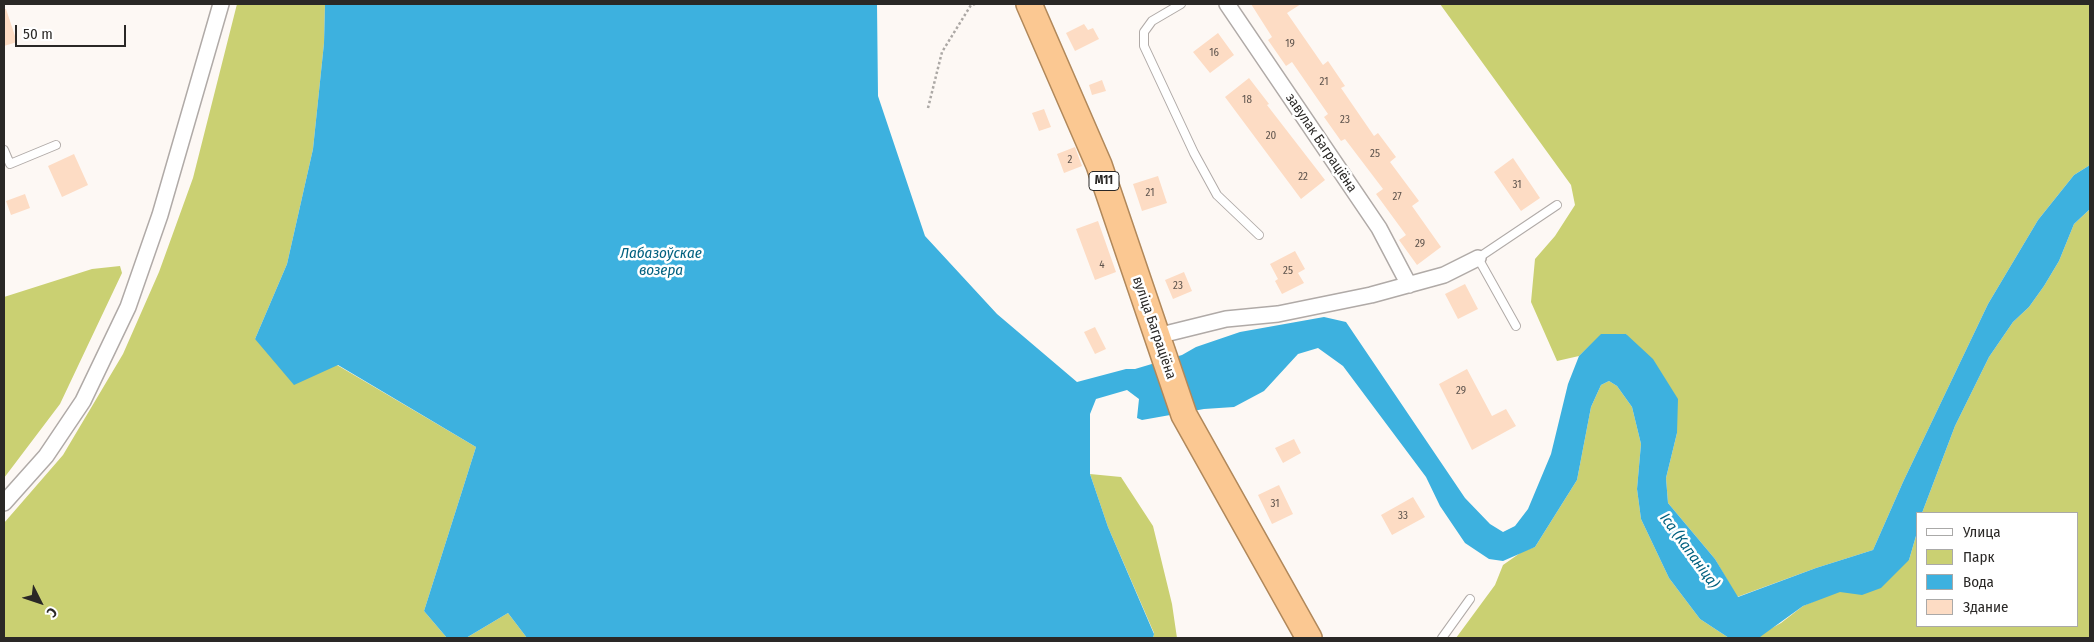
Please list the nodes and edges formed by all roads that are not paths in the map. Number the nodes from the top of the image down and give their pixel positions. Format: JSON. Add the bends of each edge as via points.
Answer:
{"nodes":[{"id":1,"x":221,"y":4,"type":"edge"},
{"id":2,"x":1029,"y":4,"type":"edge"},
{"id":3,"x":1181,"y":4,"type":"edge"},
{"id":4,"x":1227,"y":4,"type":"edge"},
{"id":5,"x":56,"y":145,"type":"dead end"},
{"id":6,"x":4,"y":150,"type":"edge"},
{"id":7,"x":1557,"y":205,"type":"dead end"},
{"id":8,"x":1259,"y":235,"type":"dead end"},
{"id":9,"x":1478,"y":258,"type":"junction"},
{"id":10,"x":1409,"y":285,"type":"junction"},
{"id":11,"x":1516,"y":326,"type":"dead end"},
{"id":12,"x":1160,"y":347,"type":"junction"},
{"id":13,"x":4,"y":503,"type":"edge"},
{"id":14,"x":1470,"y":599,"type":"dead end"},
{"id":15,"x":1309,"y":638,"type":"edge"},
{"id":16,"x":1442,"y":638,"type":"edge"}],
"edges":[{"from":1,"to":13,"type":"street","via":[[160,215],[128,307],[83,401],[46,456]]},
{"from":2,"to":12,"type":"highway","name":"вуліца Баграціёна","number":"М11","via":[[1099,165]]},
{"from":3,"to":8,"type":"lane","via":[[1152,21],[1144,32],[1144,46],[1217,195]]},
{"from":4,"to":10,"type":"street","name":"завулак Баграціёна","via":[[1379,228]]},
{"from":5,"to":6,"type":"lane","via":[[10,164]]},
{"from":7,"to":9,"type":"lane"},
{"from":9,"to":10,"type":"street","via":[[1444,274]]},
{"from":9,"to":11,"type":"lane"},
{"from":10,"to":12,"type":"street","via":[[1278,314],[1226,319]]},
{"from":12,"to":15,"type":"highway","name":"вуліца Баграціёна","number":"М11","via":[[1184,415]]},
{"from":14,"to":16,"type":"lane"}]}
